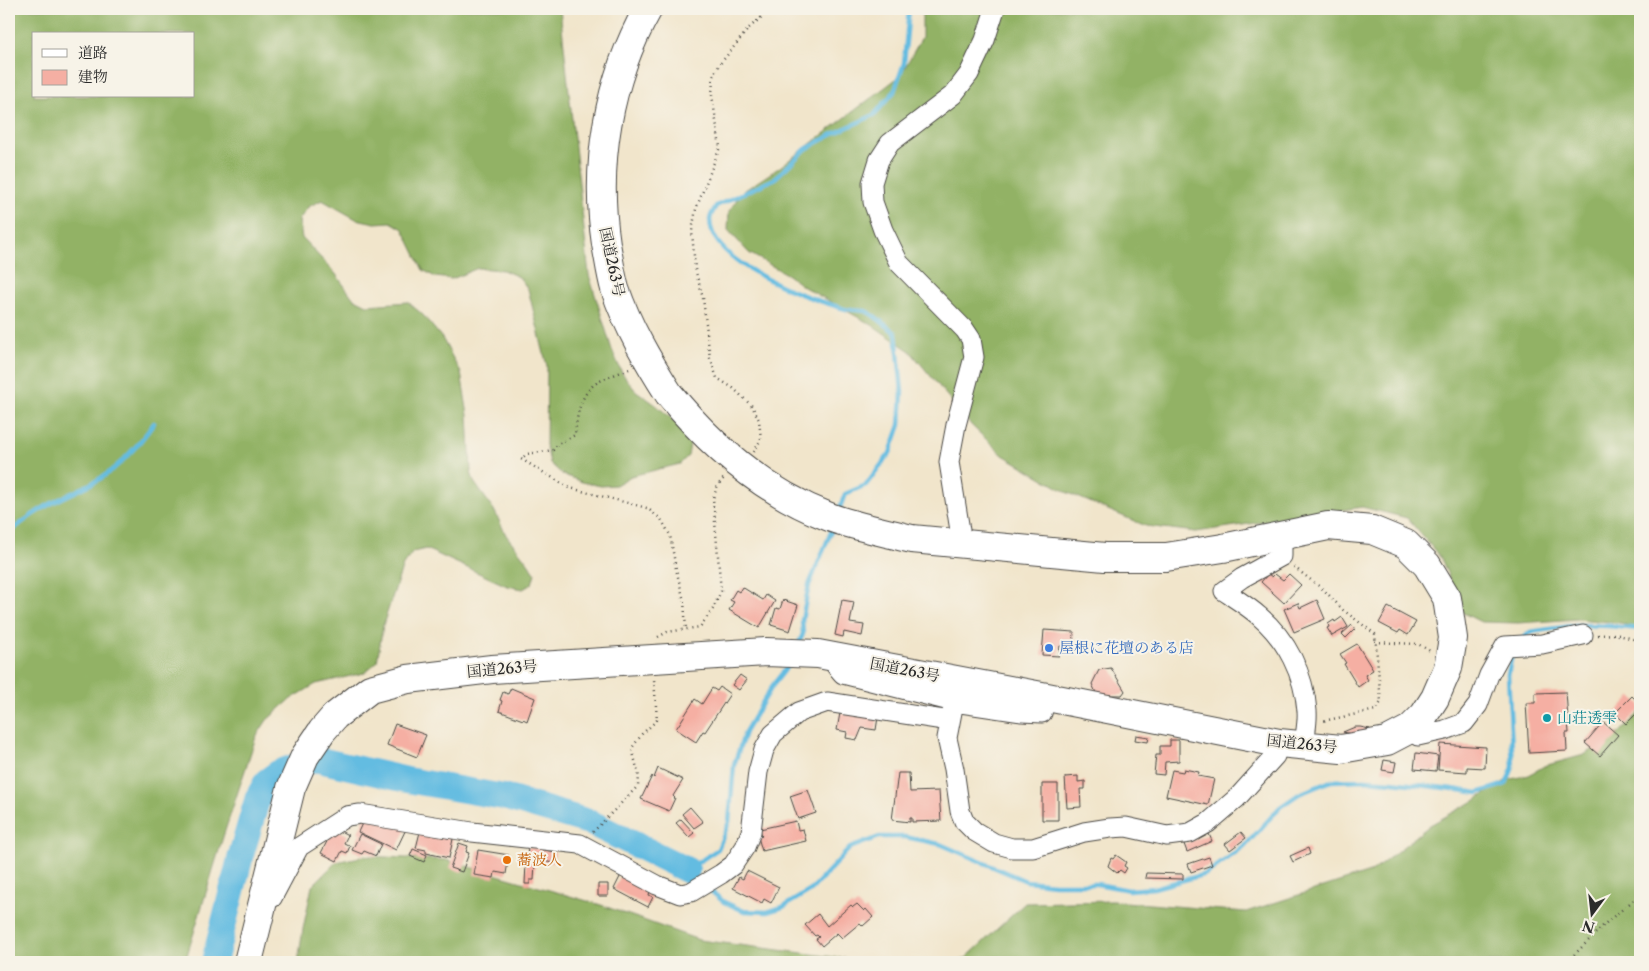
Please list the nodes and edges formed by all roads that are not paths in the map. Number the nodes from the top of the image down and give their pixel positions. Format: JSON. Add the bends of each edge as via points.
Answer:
{"nodes":[{"id":1,"x":648,"y":9,"type":"edge"},
{"id":2,"x":995,"y":9,"type":"edge"},
{"id":3,"x":962,"y":543,"type":"junction"},
{"id":4,"x":1280,"y":546,"type":"junction"},
{"id":5,"x":1583,"y":635,"type":"road end"},
{"id":6,"x":827,"y":656,"type":"junction"},
{"id":7,"x":1047,"y":697,"type":"junction"},
{"id":8,"x":954,"y":702,"type":"junction"},
{"id":9,"x":950,"y":721,"type":"junction"},
{"id":10,"x":1410,"y":729,"type":"junction"},
{"id":11,"x":1291,"y":744,"type":"junction"},
{"id":12,"x":256,"y":928,"type":"junction"},
{"id":13,"x":248,"y":962,"type":"edge"}],
"edges":[{"from":1,"to":3,"type":"highway","name":"国道263号","bridge":true,"via":[[631,45],[611,105],[601,185],[615,287],[626,317],[654,370],[669,394],[703,433],[743,469],[778,493],[828,517],[912,539]]},
{"from":2,"to":3,"type":"street","via":[[969,74],[953,95],[890,144],[879,160],[872,182],[873,202],[899,263],[971,339],[974,357],[949,462]]},
{"from":3,"to":4,"type":"highway","name":"国道263号","via":[[1104,557],[1166,557],[1223,548]]},
{"from":4,"to":10,"type":"highway","name":"国道263号","via":[[1328,526],[1372,530],[1406,544],[1427,565],[1447,598],[1453,638],[1448,668],[1435,698]]},
{"from":4,"to":11,"type":"street","via":[[1224,591],[1259,616],[1278,635],[1294,661],[1303,684],[1307,718]]},
{"from":5,"to":10,"type":"street","via":[[1531,645],[1505,646],[1478,704],[1464,723],[1418,736]]},
{"from":6,"to":7,"type":"highway","name":"国道263号"},
{"from":6,"to":8,"type":"street","via":[[843,674]]},
{"from":6,"to":12,"type":"highway","name":"国道263号","via":[[766,652],[492,669],[408,679],[370,690],[335,716],[311,746],[296,776]]},
{"from":7,"to":8,"type":"street","via":[[1042,713]]},
{"from":7,"to":11,"type":"highway","name":"国道263号"},
{"from":8,"to":9,"type":"street"},
{"from":9,"to":11,"type":"street","via":[[947,738],[964,821],[994,843],[1012,848],[1033,848],[1084,832],[1110,828],[1126,827],[1167,836],[1190,833],[1208,823],[1237,798],[1275,756]]},
{"from":9,"to":12,"type":"street","via":[[827,702],[799,712],[773,734],[764,750],[751,832],[745,847],[733,865],[691,892],[680,894],[657,885],[580,844],[472,832],[360,814],[347,816],[299,847]]},
{"from":10,"to":11,"type":"highway","name":"国道263号","via":[[1387,741],[1341,749]]},
{"from":12,"to":13,"type":"highway","name":"国道263号"}]}
